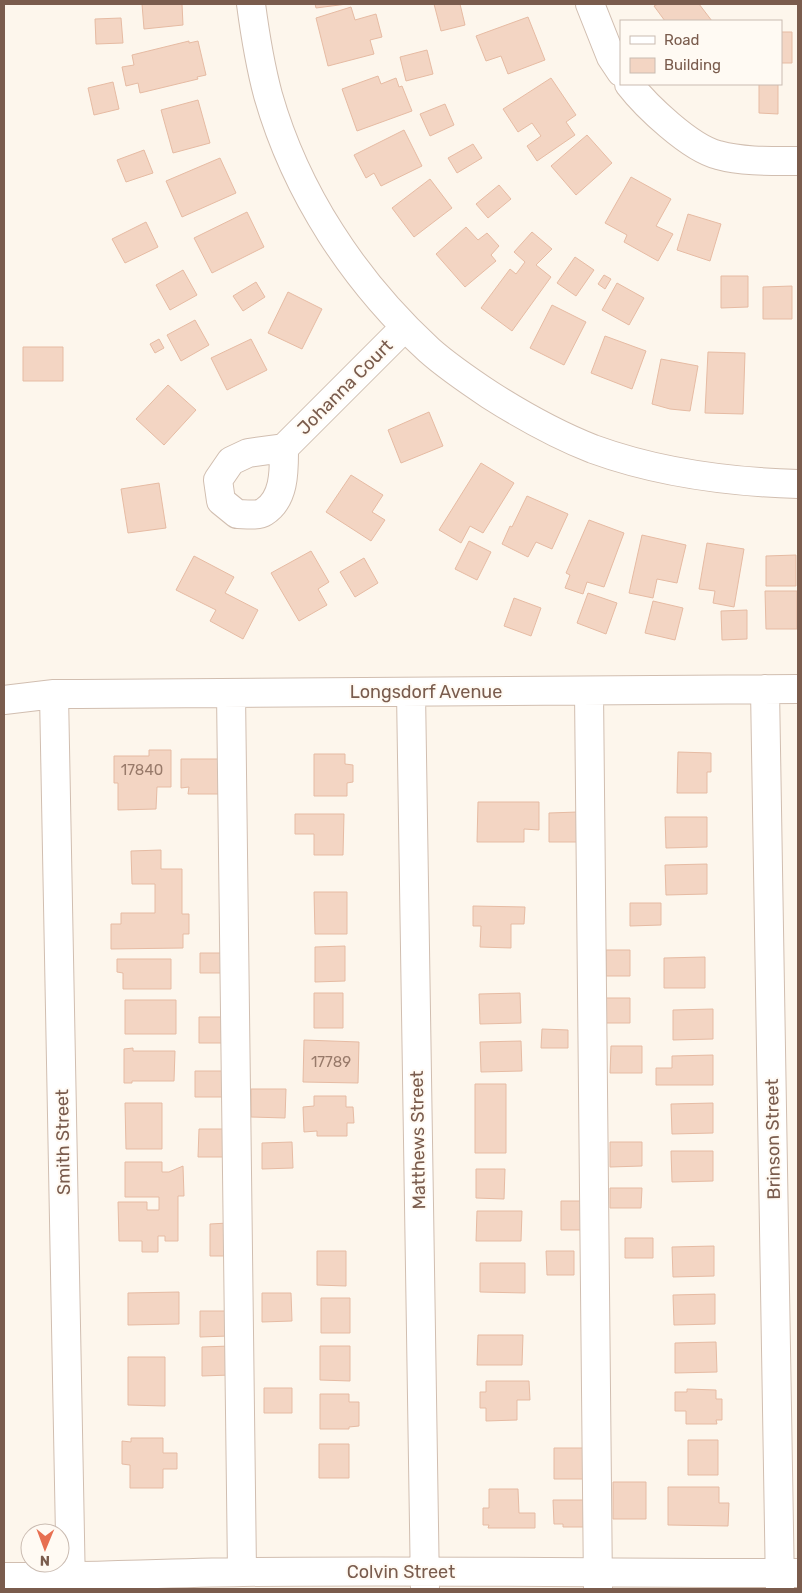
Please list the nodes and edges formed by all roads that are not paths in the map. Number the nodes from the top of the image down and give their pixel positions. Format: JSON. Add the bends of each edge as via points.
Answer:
{"nodes":[{"id":1,"x":251,"y":4,"type":"edge"},
{"id":2,"x":590,"y":4,"type":"edge"},
{"id":3,"x":620,"y":70,"type":"edge"},
{"id":4,"x":630,"y":85,"type":"edge"},
{"id":5,"x":798,"y":161,"type":"edge"},
{"id":6,"x":405,"y":327,"type":"junction"},
{"id":7,"x":284,"y":448,"type":"dead end"},
{"id":8,"x":798,"y":484,"type":"edge"},
{"id":9,"x":4,"y":689,"type":"edge"},
{"id":10,"x":798,"y":689,"type":"edge"},
{"id":11,"x":765,"y":690,"type":"junction"},
{"id":12,"x":589,"y":691,"type":"junction"},
{"id":13,"x":411,"y":692,"type":"junction"},
{"id":14,"x":231,"y":693,"type":"junction"},
{"id":15,"x":54,"y":694,"type":"junction"},
{"id":16,"x":4,"y":700,"type":"edge"},
{"id":17,"x":242,"y":1572,"type":"junction"},
{"id":18,"x":4,"y":1577,"type":"edge"},
{"id":19,"x":786,"y":1578,"type":"edge"},
{"id":20,"x":425,"y":1580,"type":"edge"},
{"id":21,"x":598,"y":1580,"type":"edge"},
{"id":22,"x":71,"y":1583,"type":"edge"}],
"edges":[{"from":1,"to":6,"type":"street","via":[[268,94],[301,182],[350,263]]},
{"from":2,"to":3,"type":"street","via":[[611,57]]},
{"from":4,"to":5,"type":"street","via":[[685,138],[717,155]]},
{"from":6,"to":7,"type":"street","name":"Johanna Court"},
{"from":6,"to":8,"type":"street","via":[[456,372],[517,412],[593,449],[704,477]]},
{"from":9,"to":15,"type":"street","name":"Longsdorf Avenue"},
{"from":10,"to":11,"type":"street","name":"Longsdorf Avenue"},
{"from":11,"to":12,"type":"street","name":"Longsdorf Avenue"},
{"from":11,"to":19,"type":"street","name":"Brinson Street"},
{"from":12,"to":13,"type":"street","name":"Longsdorf Avenue"},
{"from":12,"to":21,"type":"street"},
{"from":13,"to":14,"type":"street","name":"Longsdorf Avenue"},
{"from":13,"to":20,"type":"street","name":"Matthews Street"},
{"from":14,"to":15,"type":"street","name":"Longsdorf Avenue"},
{"from":14,"to":17,"type":"street"},
{"from":15,"to":16,"type":"street","name":"Longsdorf Avenue"},
{"from":15,"to":22,"type":"street","name":"Smith Street"},
{"from":17,"to":20,"type":"street","name":"Colvin Street"},
{"from":17,"to":22,"type":"street","name":"Colvin Street"},
{"from":18,"to":22,"type":"street","name":"Colvin Street"},
{"from":19,"to":21,"type":"street","name":"Colvin Street"},
{"from":20,"to":21,"type":"street","name":"Colvin Street"}]}
